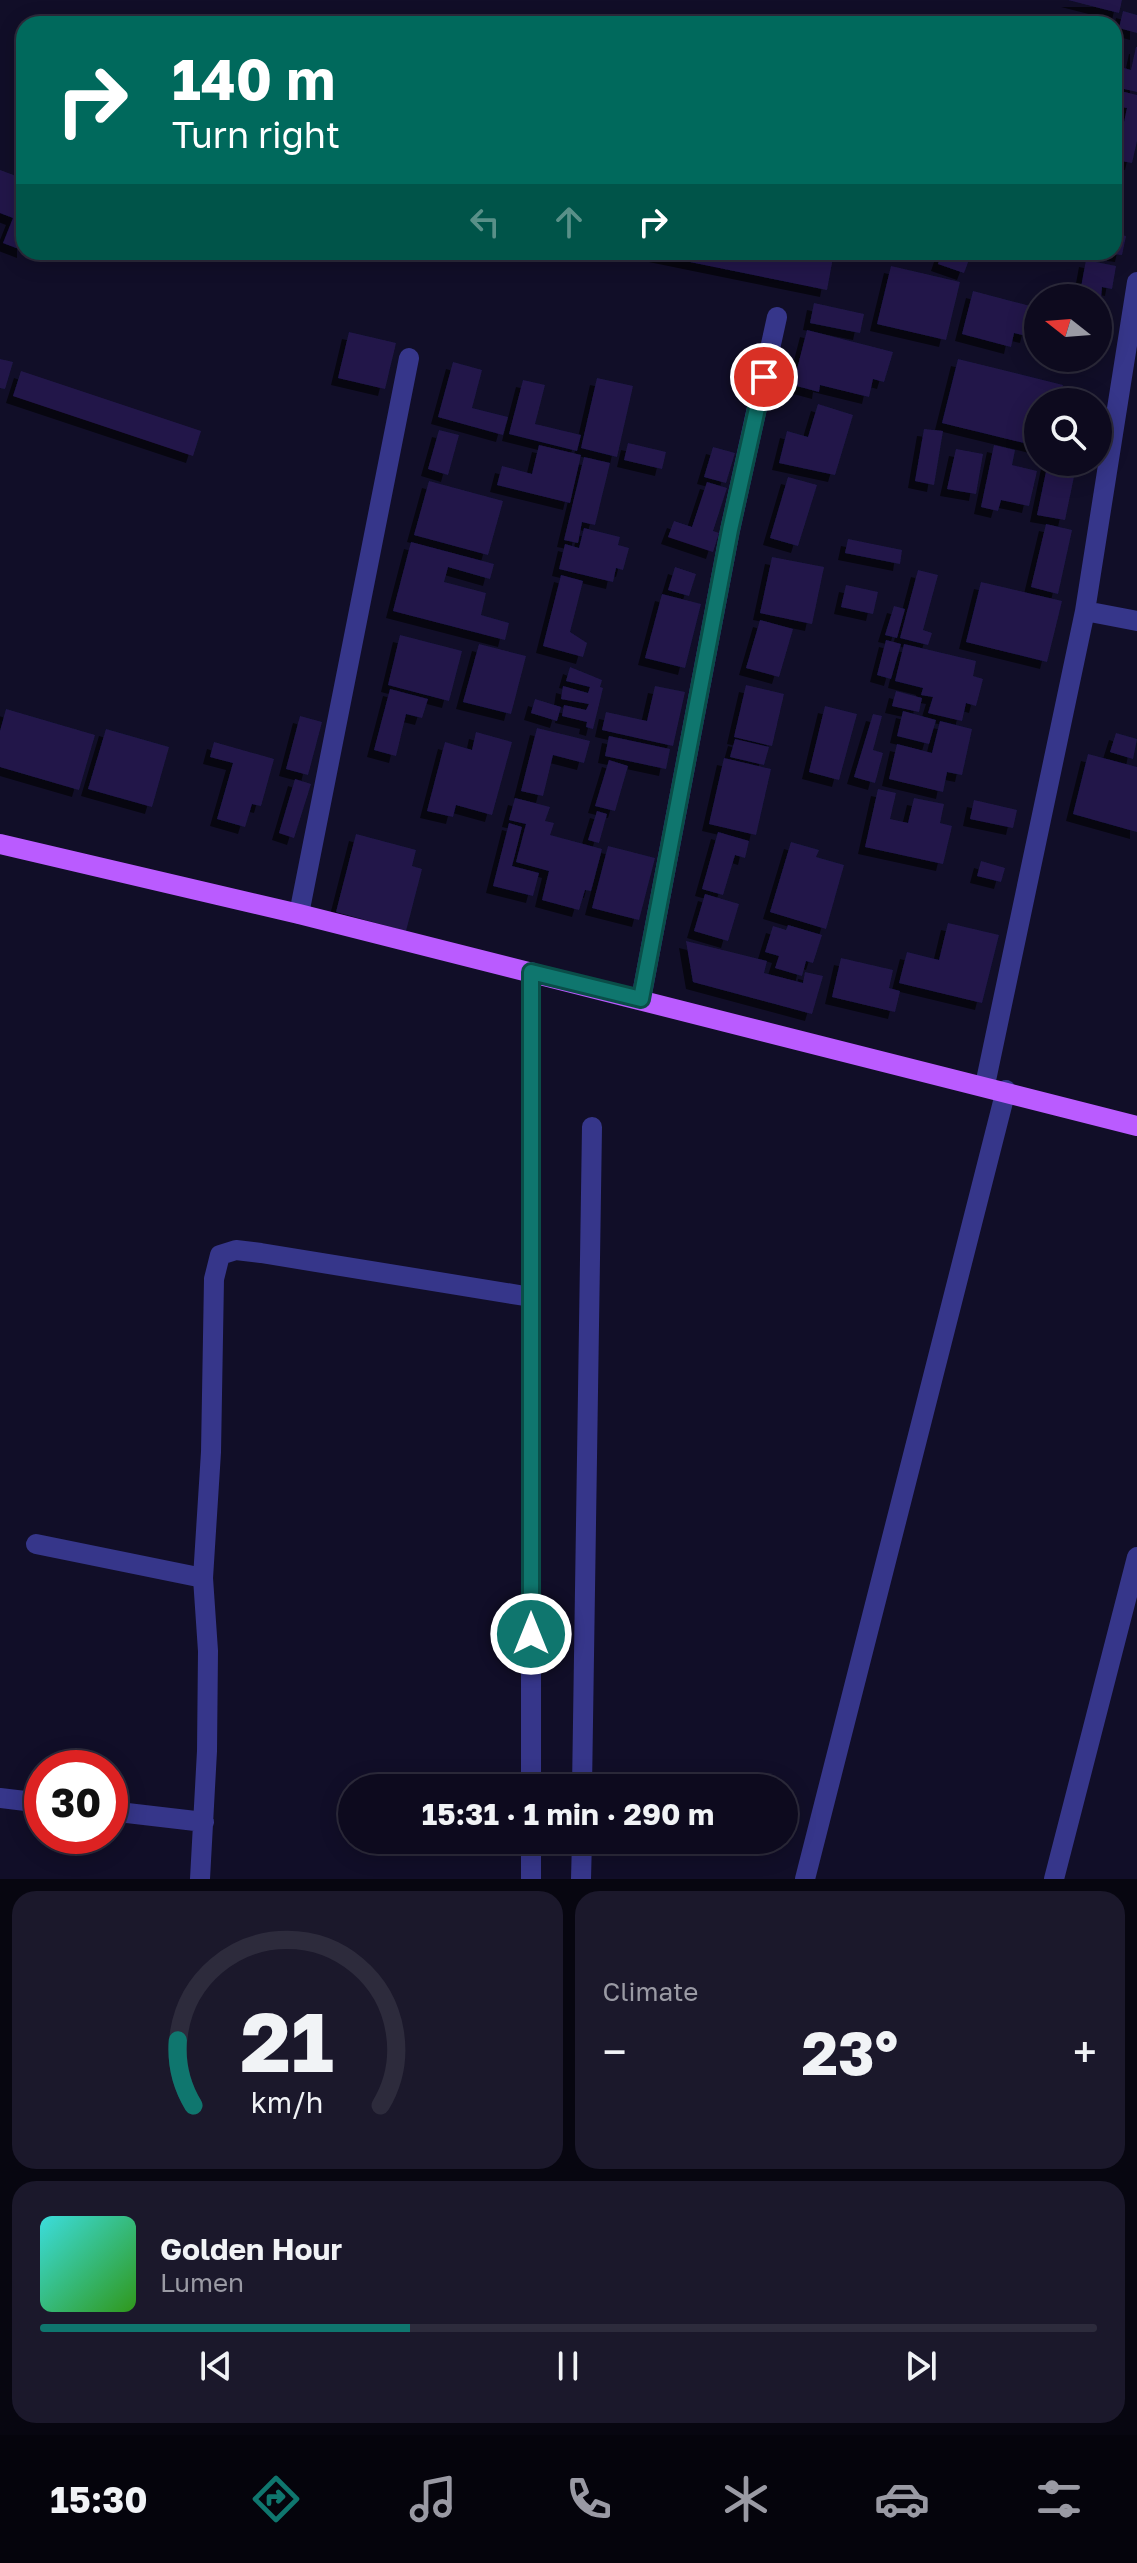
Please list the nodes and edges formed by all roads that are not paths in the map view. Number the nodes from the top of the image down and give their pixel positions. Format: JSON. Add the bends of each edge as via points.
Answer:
{"nodes":[{"id":1,"x":1137,"y":282,"type":"edge"},
{"id":2,"x":777,"y":317,"type":"dead end"},
{"id":3,"x":409,"y":358,"type":"dead end"},
{"id":4,"x":1085,"y":611,"type":"junction"},
{"id":5,"x":1137,"y":621,"type":"edge"},
{"id":6,"x":0,"y":844,"type":"edge"},
{"id":7,"x":299,"y":914,"type":"junction"},
{"id":8,"x":531,"y":972,"type":"junction"},
{"id":9,"x":641,"y":999,"type":"junction"},
{"id":10,"x":985,"y":1085,"type":"junction"},
{"id":11,"x":1006,"y":1090,"type":"junction"},
{"id":12,"x":1137,"y":1126,"type":"edge"},
{"id":13,"x":592,"y":1127,"type":"dead end"},
{"id":14,"x":531,"y":1297,"type":"junction"},
{"id":15,"x":36,"y":1544,"type":"dead end"},
{"id":16,"x":1137,"y":1557,"type":"edge"},
{"id":17,"x":203,"y":1578,"type":"junction"},
{"id":18,"x":531,"y":1774,"type":"edge"},
{"id":19,"x":582,"y":1774,"type":"edge"},
{"id":20,"x":0,"y":1798,"type":"edge"},
{"id":21,"x":24,"y":1801,"type":"edge"},
{"id":22,"x":128,"y":1813,"type":"edge"},
{"id":23,"x":204,"y":1822,"type":"junction"},
{"id":24,"x":531,"y":1854,"type":"edge"},
{"id":25,"x":582,"y":1854,"type":"edge"},
{"id":26,"x":200,"y":1879,"type":"edge"},
{"id":27,"x":531,"y":1879,"type":"edge"},
{"id":28,"x":581,"y":1879,"type":"edge"},
{"id":29,"x":805,"y":1879,"type":"edge"},
{"id":30,"x":1054,"y":1879,"type":"edge"}],
"edges":[{"from":1,"to":4,"type":"street"},
{"from":2,"to":9,"type":"street","via":[[730,530]]},
{"from":3,"to":7,"type":"street"},
{"from":4,"to":5,"type":"street"},
{"from":4,"to":10,"type":"street"},
{"from":6,"to":7,"type":"main road"},
{"from":7,"to":8,"type":"main road"},
{"from":8,"to":9,"type":"main road"},
{"from":8,"to":14,"type":"street"},
{"from":9,"to":10,"type":"main road"},
{"from":10,"to":11,"type":"main road"},
{"from":11,"to":12,"type":"main road"},
{"from":11,"to":29,"type":"street"},
{"from":13,"to":19,"type":"street"},
{"from":14,"to":17,"type":"street","via":[[261,1253],[236,1250],[220,1255],[214,1279]]},
{"from":14,"to":18,"type":"street"},
{"from":15,"to":17,"type":"street"},
{"from":16,"to":30,"type":"street"},
{"from":17,"to":23,"type":"street","via":[[208,1651]]},
{"from":20,"to":21,"type":"street"},
{"from":22,"to":23,"type":"street"},
{"from":23,"to":26,"type":"street"},
{"from":24,"to":27,"type":"street"},
{"from":25,"to":28,"type":"street"}]}
